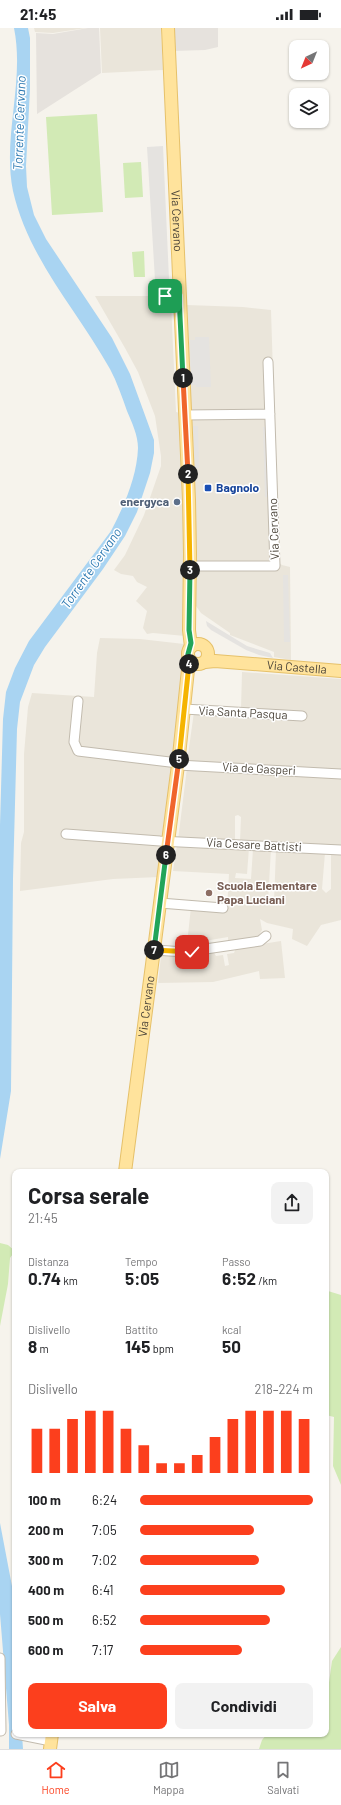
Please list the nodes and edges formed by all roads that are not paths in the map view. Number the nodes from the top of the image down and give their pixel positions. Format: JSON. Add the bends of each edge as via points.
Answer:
{"nodes":[{"id":1,"x":168,"y":28,"type":"edge"},
{"id":2,"x":162,"y":291,"type":"dead end"},
{"id":3,"x":179,"y":296,"type":"junction"},
{"id":4,"x":268,"y":362,"type":"dead end"},
{"id":5,"x":185,"y":414,"type":"junction"},
{"id":6,"x":270,"y":414,"type":"junction"},
{"id":7,"x":197,"y":566,"type":"dead end"},
{"id":8,"x":199,"y":647,"type":"junction"},
{"id":9,"x":198,"y":662,"type":"junction"},
{"id":10,"x":252,"y":664,"type":"junction"},
{"id":11,"x":341,"y":671,"type":"edge"},
{"id":12,"x":78,"y":701,"type":"dead end"},
{"id":13,"x":184,"y":709,"type":"junction"},
{"id":14,"x":302,"y":716,"type":"dead end"},
{"id":15,"x":178,"y":764,"type":"junction"},
{"id":16,"x":341,"y":774,"type":"edge"},
{"id":17,"x":66,"y":834,"type":"dead end"},
{"id":18,"x":168,"y":841,"type":"junction"},
{"id":19,"x":341,"y":850,"type":"edge"},
{"id":20,"x":160,"y":903,"type":"junction"},
{"id":21,"x":223,"y":908,"type":"dead end"},
{"id":22,"x":266,"y":936,"type":"dead end"},
{"id":23,"x":154,"y":950,"type":"junction"},
{"id":24,"x":125,"y":1169,"type":"edge"},
{"id":25,"x":0,"y":1658,"type":"edge"},
{"id":26,"x":1,"y":1731,"type":"edge"},
{"id":27,"x":12,"y":1733,"type":"edge"},
{"id":28,"x":32,"y":1737,"type":"edge"},
{"id":29,"x":51,"y":1741,"type":"edge"}],
"edges":[{"from":1,"to":3,"type":"main road","name":"Via Cervano"},
{"from":2,"to":3,"type":"street","via":[[167,297]]},
{"from":3,"to":5,"type":"main road","name":"Via Cervano"},
{"from":4,"to":6,"type":"street","name":"Via Cervano"},
{"from":5,"to":6,"type":"street"},
{"from":5,"to":8,"type":"main road","name":"Via Cervano","via":[[190,554],[189,621]]},
{"from":6,"to":7,"type":"street","name":"Via Cervano","via":[[275,566]]},
{"from":8,"to":9,"type":"main road","via":[[208,656]]},
{"from":8,"to":9,"type":"main road","via":[[188,654]]},
{"from":8,"to":10,"type":"main road"},
{"from":9,"to":10,"type":"main road"},
{"from":9,"to":13,"type":"main road","name":"Via Cervano","via":[[187,684]]},
{"from":10,"to":11,"type":"main road","name":"Via Castella"},
{"from":12,"to":15,"type":"street","name":"Via de Gasperi","via":[[74,742],[78,751]]},
{"from":13,"to":14,"type":"street","name":"Via Santa Pasqua"},
{"from":13,"to":15,"type":"main road","name":"Via Cervano"},
{"from":15,"to":16,"type":"street","name":"Via de Gasperi"},
{"from":15,"to":18,"type":"main road","name":"Via Cervano"},
{"from":17,"to":18,"type":"street"},
{"from":18,"to":19,"type":"street","name":"Via Cesare Battisti"},
{"from":18,"to":20,"type":"main road","name":"Via Cervano"},
{"from":20,"to":21,"type":"street"},
{"from":20,"to":23,"type":"main road","name":"Via Cervano"},
{"from":22,"to":23,"type":"street","via":[[260,941],[192,952]]},
{"from":23,"to":24,"type":"main road","name":"Via Cervano"},
{"from":25,"to":26,"type":"street"},
{"from":26,"to":27,"type":"street"},
{"from":28,"to":29,"type":"street"}]}
